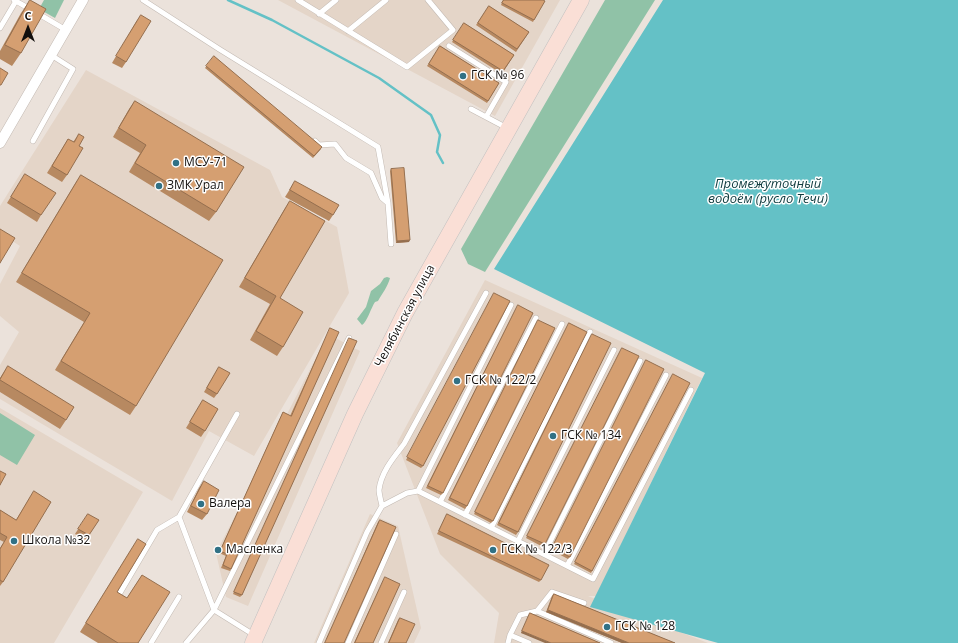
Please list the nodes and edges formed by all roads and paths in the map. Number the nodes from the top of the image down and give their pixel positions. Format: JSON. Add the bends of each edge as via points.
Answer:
{"nodes":[{"id":1,"x":83,"y":0,"type":"edge"},
{"id":2,"x":143,"y":0,"type":"edge"},
{"id":3,"x":298,"y":0,"type":"edge"},
{"id":4,"x":336,"y":0,"type":"edge"},
{"id":5,"x":386,"y":0,"type":"edge"},
{"id":6,"x":428,"y":0,"type":"edge"},
{"id":7,"x":581,"y":0,"type":"edge"},
{"id":8,"x":15,"y":1,"type":"edge"},
{"id":9,"x":37,"y":4,"type":"edge"},
{"id":10,"x":33,"y":10,"type":"junction"},
{"id":11,"x":319,"y":14,"type":"junction"},
{"id":12,"x":0,"y":28,"type":"edge"},
{"id":13,"x":66,"y":30,"type":"junction"},
{"id":14,"x":348,"y":31,"type":"junction"},
{"id":15,"x":449,"y":46,"type":"dead end"},
{"id":16,"x":51,"y":55,"type":"junction"},
{"id":17,"x":471,"y":109,"type":"dead end"},
{"id":18,"x":486,"y":117,"type":"junction"},
{"id":19,"x":508,"y":129,"type":"junction"},
{"id":20,"x":313,"y":140,"type":"edge"},
{"id":21,"x":33,"y":141,"type":"dead end"},
{"id":22,"x":0,"y":143,"type":"edge"},
{"id":23,"x":388,"y":203,"type":"junction"},
{"id":24,"x":391,"y":244,"type":"dead end"},
{"id":25,"x":486,"y":293,"type":"dead end"},
{"id":26,"x":511,"y":305,"type":"edge"},
{"id":27,"x":536,"y":318,"type":"dead end"},
{"id":28,"x":562,"y":324,"type":"dead end"},
{"id":29,"x":590,"y":332,"type":"dead end"},
{"id":30,"x":349,"y":338,"type":"edge"},
{"id":31,"x":614,"y":350,"type":"dead end"},
{"id":32,"x":640,"y":362,"type":"dead end"},
{"id":33,"x":666,"y":375,"type":"dead end"},
{"id":34,"x":691,"y":390,"type":"dead end"},
{"id":35,"x":237,"y":414,"type":"dead end"},
{"id":36,"x":418,"y":491,"type":"junction"},
{"id":37,"x":440,"y":502,"type":"junction"},
{"id":38,"x":382,"y":506,"type":"junction"},
{"id":39,"x":465,"y":515,"type":"junction"},
{"id":40,"x":179,"y":517,"type":"junction"},
{"id":41,"x":491,"y":528,"type":"junction"},
{"id":42,"x":396,"y":534,"type":"dead end"},
{"id":43,"x":518,"y":541,"type":"junction"},
{"id":44,"x":544,"y":554,"type":"junction"},
{"id":45,"x":568,"y":566,"type":"junction"},
{"id":46,"x":404,"y":592,"type":"dead end"},
{"id":47,"x":178,"y":597,"type":"dead end"},
{"id":48,"x":116,"y":598,"type":"edge"},
{"id":49,"x":584,"y":603,"type":"dead end"},
{"id":50,"x":214,"y":610,"type":"junction"},
{"id":51,"x":537,"y":611,"type":"junction"},
{"id":52,"x":510,"y":635,"type":"junction"},
{"id":53,"x":254,"y":639,"type":"edge"},
{"id":54,"x":151,"y":643,"type":"edge"},
{"id":55,"x":186,"y":643,"type":"edge"},
{"id":56,"x":319,"y":643,"type":"edge"},
{"id":57,"x":348,"y":643,"type":"edge"},
{"id":58,"x":381,"y":643,"type":"edge"},
{"id":59,"x":508,"y":643,"type":"edge"},
{"id":60,"x":528,"y":643,"type":"edge"},
{"id":61,"x":611,"y":643,"type":"edge"}],
"edges":[{"from":1,"to":13,"type":"street"},
{"from":2,"to":23,"type":"lane","via":[[218,52],[378,147]]},
{"from":3,"to":11,"type":"lane"},
{"from":4,"to":11,"type":"lane"},
{"from":5,"to":14,"type":"lane"},
{"from":6,"to":14,"type":"lane","via":[[453,30],[407,67]]},
{"from":7,"to":19,"type":"main road","name":"Челябинская улица"},
{"from":8,"to":10,"type":"lane"},
{"from":8,"to":12,"type":"lane"},
{"from":9,"to":10,"type":"lane"},
{"from":10,"to":13,"type":"lane"},
{"from":11,"to":14,"type":"lane"},
{"from":13,"to":16,"type":"street"},
{"from":15,"to":18,"type":"lane","via":[[506,82]]},
{"from":16,"to":21,"type":"lane","via":[[73,69]]},
{"from":16,"to":22,"type":"street"},
{"from":17,"to":18,"type":"lane"},
{"from":18,"to":19,"type":"lane"},
{"from":19,"to":53,"type":"main road","name":"Челябинская улица","via":[[405,313],[354,414]]},
{"from":20,"to":23,"type":"lane","via":[[319,145],[335,144],[346,158],[371,173],[382,198]]},
{"from":23,"to":24,"type":"lane"},
{"from":25,"to":38,"type":"lane","via":[[404,444],[391,460],[379,490]]},
{"from":26,"to":36,"type":"lane"},
{"from":27,"to":37,"type":"lane"},
{"from":28,"to":39,"type":"lane"},
{"from":29,"to":41,"type":"lane"},
{"from":30,"to":50,"type":"lane"},
{"from":31,"to":43,"type":"lane"},
{"from":32,"to":44,"type":"lane"},
{"from":33,"to":45,"type":"lane"},
{"from":34,"to":45,"type":"lane","via":[[593,579]]},
{"from":35,"to":40,"type":"lane"},
{"from":36,"to":37,"type":"lane"},
{"from":36,"to":38,"type":"lane","via":[[407,493]]},
{"from":37,"to":39,"type":"lane"},
{"from":38,"to":56,"type":"lane","via":[[367,532]]},
{"from":39,"to":41,"type":"lane"},
{"from":40,"to":48,"type":"lane","via":[[157,530]]},
{"from":40,"to":50,"type":"lane"},
{"from":41,"to":43,"type":"lane"},
{"from":42,"to":57,"type":"lane"},
{"from":43,"to":44,"type":"lane"},
{"from":44,"to":45,"type":"lane"},
{"from":46,"to":58,"type":"lane"},
{"from":47,"to":54,"type":"lane"},
{"from":49,"to":51,"type":"lane","via":[[552,592]]},
{"from":50,"to":53,"type":"lane"},
{"from":50,"to":55,"type":"lane"},
{"from":51,"to":52,"type":"lane","via":[[520,615]]},
{"from":51,"to":61,"type":"lane"},
{"from":52,"to":59,"type":"lane"},
{"from":52,"to":60,"type":"lane"}]}
